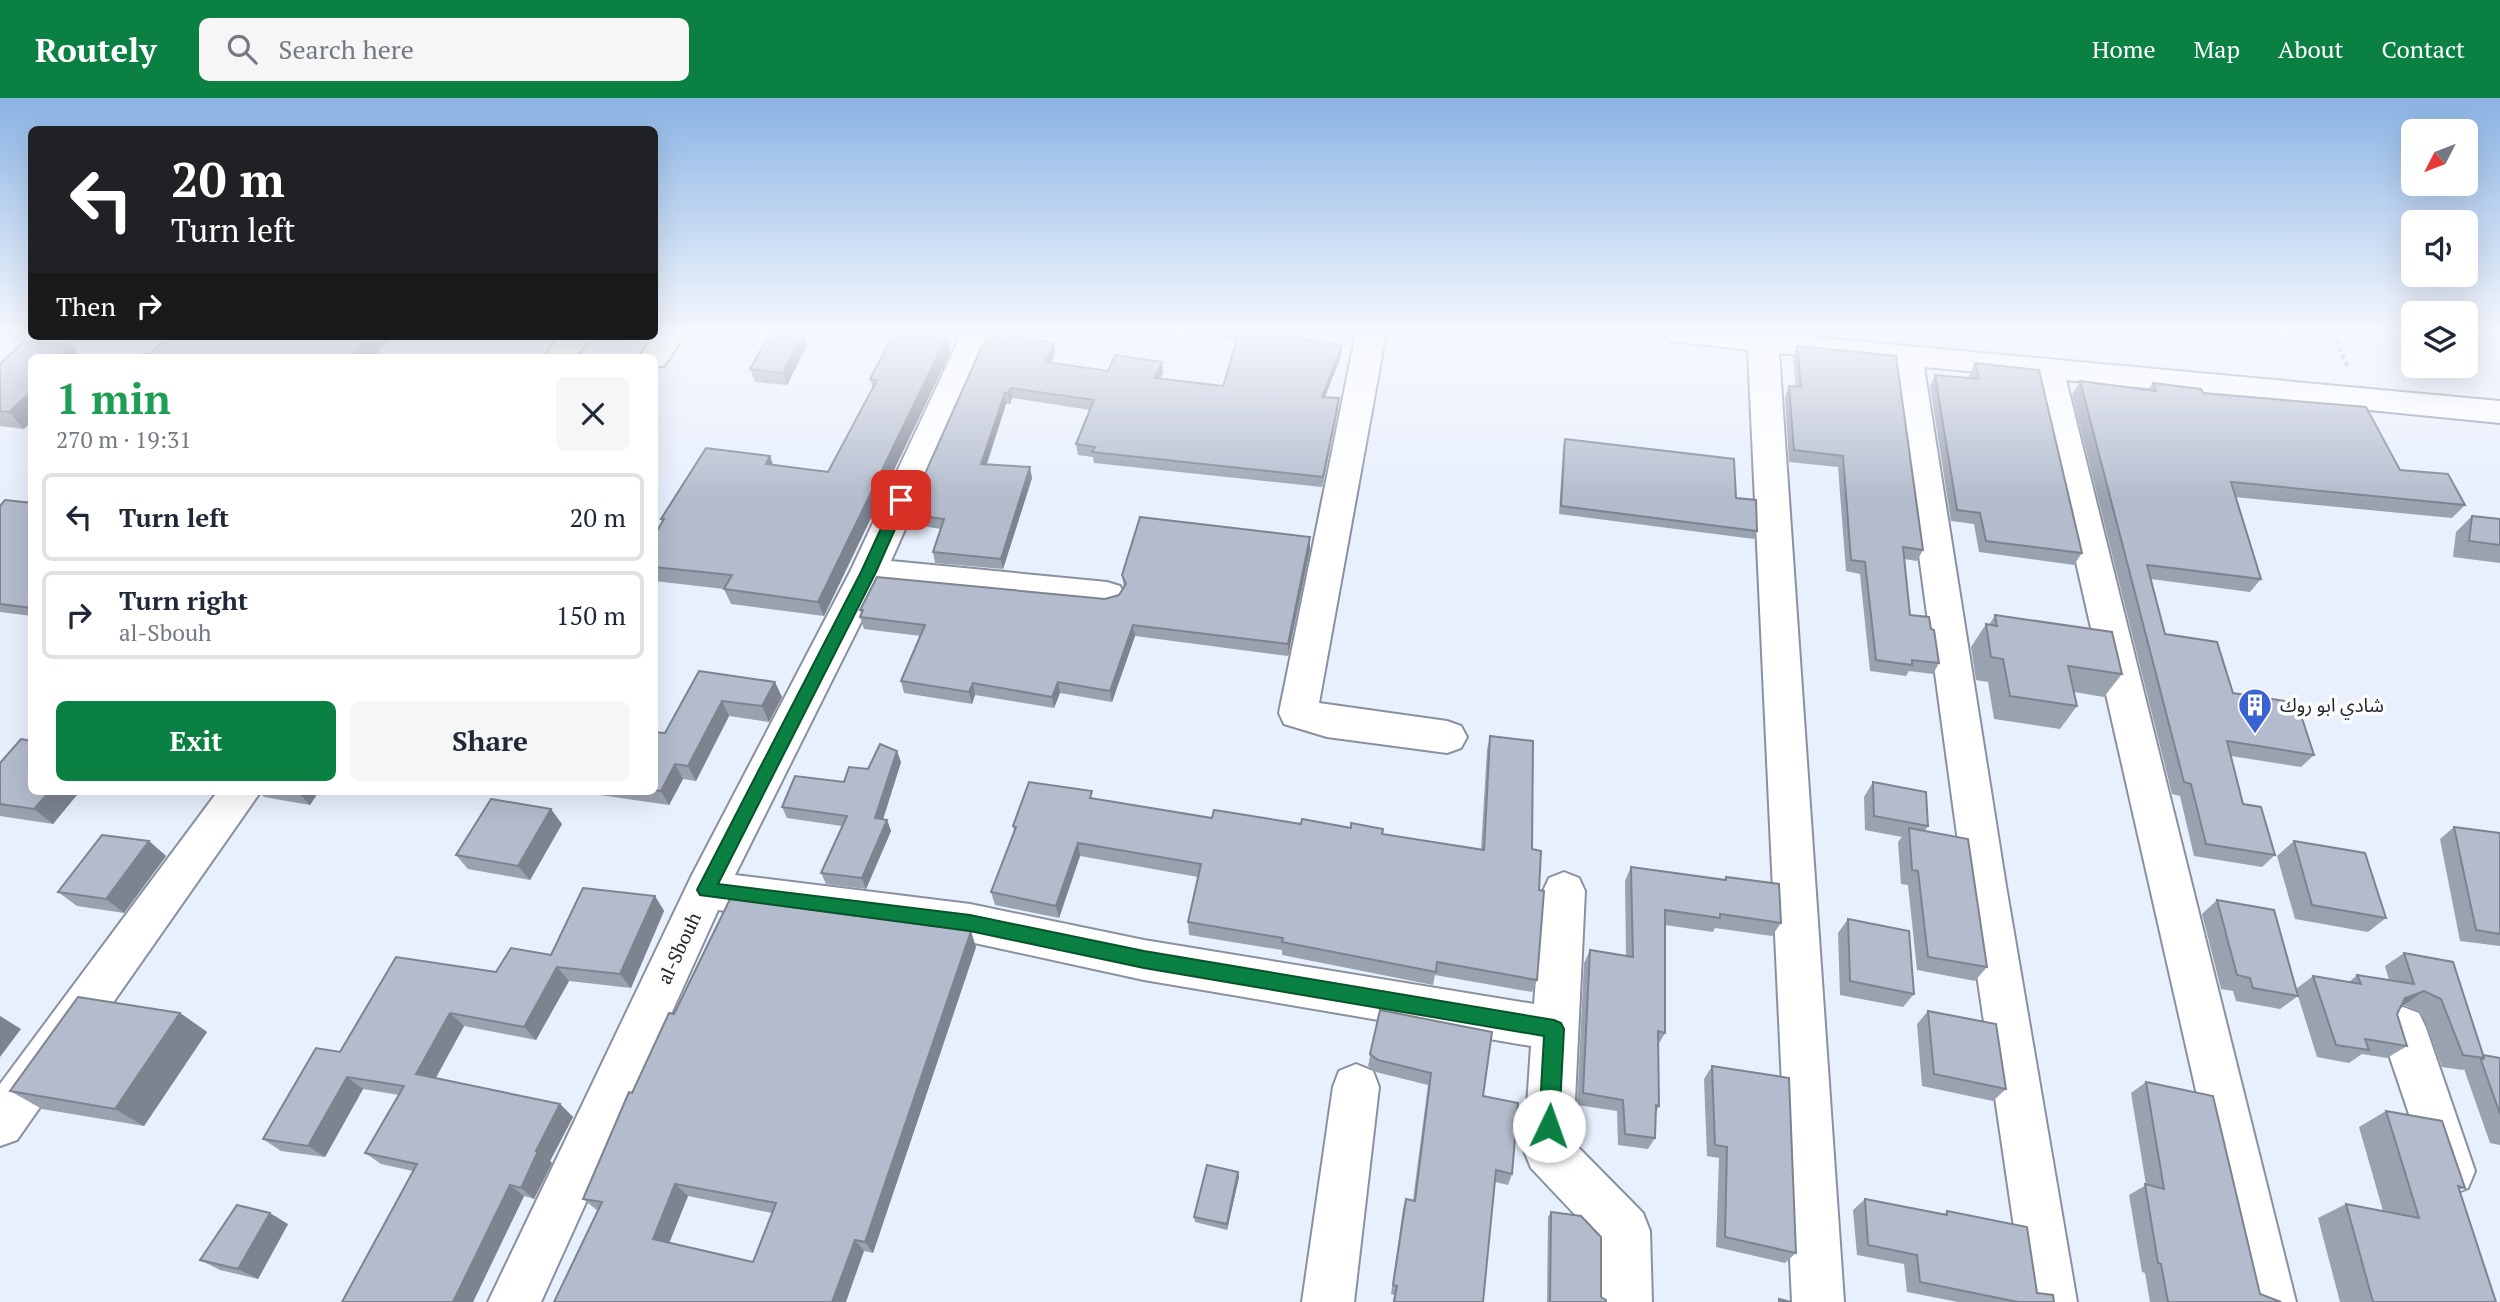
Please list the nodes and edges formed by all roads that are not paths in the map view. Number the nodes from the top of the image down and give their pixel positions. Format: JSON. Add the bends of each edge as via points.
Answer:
{"nodes":[{"id":1,"x":951,"y":389,"type":"edge"},
{"id":2,"x":1360,"y":389,"type":"edge"},
{"id":3,"x":1766,"y":389,"type":"edge"},
{"id":4,"x":1912,"y":389,"type":"edge"},
{"id":5,"x":2054,"y":389,"type":"edge"},
{"id":6,"x":2279,"y":389,"type":"edge"},
{"id":7,"x":2500,"y":412,"type":"edge"},
{"id":8,"x":868,"y":572,"type":"junction"},
{"id":9,"x":1107,"y":595,"type":"edge"},
{"id":10,"x":1447,"y":737,"type":"dead end"},
{"id":11,"x":238,"y":795,"type":"edge"},
{"id":12,"x":706,"y":890,"type":"junction"},
{"id":13,"x":1564,"y":891,"type":"dead end"},
{"id":14,"x":2403,"y":1028,"type":"edge"},
{"id":15,"x":1554,"y":1029,"type":"junction"},
{"id":16,"x":1356,"y":1087,"type":"dead end"},
{"id":17,"x":0,"y":1123,"type":"edge"},
{"id":18,"x":2465,"y":1210,"type":"edge"},
{"id":19,"x":1625,"y":1294,"type":"edge"},
{"id":20,"x":514,"y":1302,"type":"edge"},
{"id":21,"x":1328,"y":1302,"type":"edge"},
{"id":22,"x":1818,"y":1302,"type":"edge"},
{"id":23,"x":2051,"y":1302,"type":"edge"},
{"id":24,"x":2270,"y":1302,"type":"edge"}],
"edges":[{"from":1,"to":8,"type":"street","name":"al-Sbouh"},
{"from":2,"to":10,"type":"street","via":[[1298,713]]},
{"from":3,"to":22,"type":"street"},
{"from":4,"to":23,"type":"street"},
{"from":5,"to":24,"type":"street"},
{"from":6,"to":7,"type":"street"},
{"from":8,"to":9,"type":"street"},
{"from":8,"to":12,"type":"street","name":"al-Sbouh"},
{"from":11,"to":17,"type":"street"},
{"from":12,"to":15,"type":"street","via":[[970,923],[1144,960]]},
{"from":12,"to":20,"type":"street","name":"al-Sbouh"},
{"from":13,"to":15,"type":"street"},
{"from":14,"to":18,"type":"street"},
{"from":15,"to":19,"type":"street","via":[[1548,1151],[1625,1231]]},
{"from":16,"to":21,"type":"street"}]}
